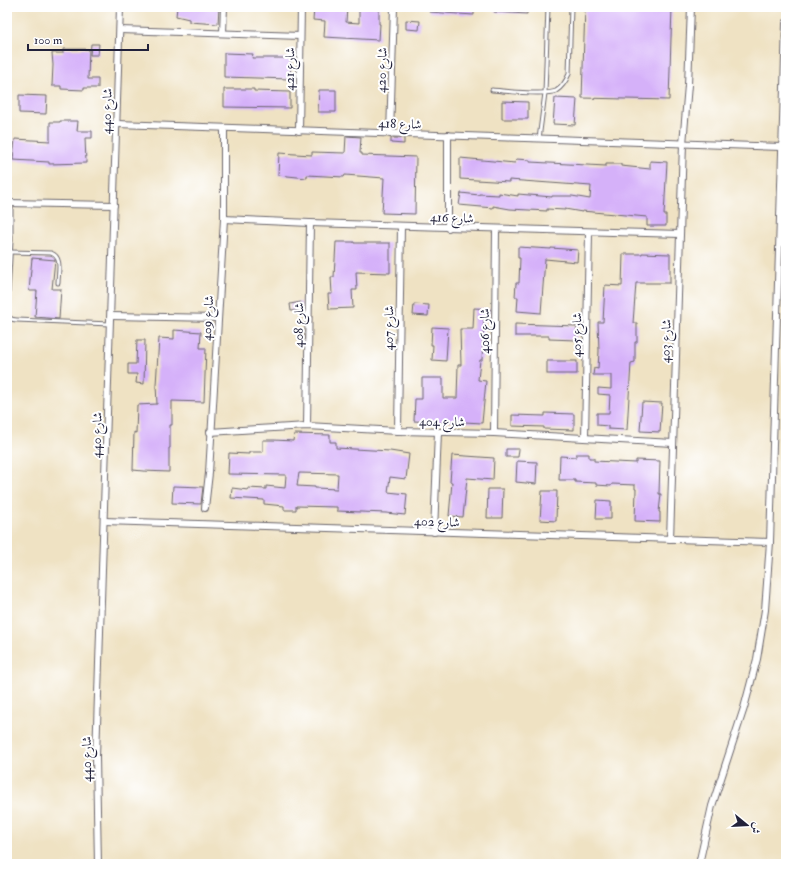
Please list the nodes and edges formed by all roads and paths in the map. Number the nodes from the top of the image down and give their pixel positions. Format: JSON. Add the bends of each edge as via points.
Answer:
{"nodes":[{"id":1,"x":120,"y":7,"type":"edge"},
{"id":2,"x":224,"y":7,"type":"edge"},
{"id":3,"x":301,"y":7,"type":"edge"},
{"id":4,"x":394,"y":7,"type":"edge"},
{"id":5,"x":548,"y":7,"type":"edge"},
{"id":6,"x":571,"y":7,"type":"edge"},
{"id":7,"x":691,"y":7,"type":"edge"},
{"id":8,"x":786,"y":23,"type":"edge"},
{"id":9,"x":120,"y":30,"type":"junction"},
{"id":10,"x":223,"y":33,"type":"junction"},
{"id":11,"x":300,"y":36,"type":"junction"},
{"id":12,"x":492,"y":90,"type":"dead end"},
{"id":13,"x":545,"y":93,"type":"junction"},
{"id":14,"x":117,"y":124,"type":"junction"},
{"id":15,"x":224,"y":128,"type":"junction"},
{"id":16,"x":298,"y":131,"type":"junction"},
{"id":17,"x":390,"y":134,"type":"junction"},
{"id":18,"x":448,"y":135,"type":"junction"},
{"id":19,"x":539,"y":139,"type":"junction"},
{"id":20,"x":682,"y":144,"type":"junction"},
{"id":21,"x":782,"y":147,"type":"junction"},
{"id":22,"x":9,"y":203,"type":"edge"},
{"id":23,"x":114,"y":205,"type":"junction"},
{"id":24,"x":224,"y":219,"type":"junction"},
{"id":25,"x":310,"y":223,"type":"junction"},
{"id":26,"x":401,"y":226,"type":"junction"},
{"id":27,"x":448,"y":228,"type":"junction"},
{"id":28,"x":496,"y":230,"type":"junction"},
{"id":29,"x":589,"y":233,"type":"junction"},
{"id":30,"x":680,"y":234,"type":"junction"},
{"id":31,"x":10,"y":252,"type":"junction"},
{"id":32,"x":58,"y":283,"type":"dead end"},
{"id":33,"x":111,"y":316,"type":"junction"},
{"id":34,"x":218,"y":318,"type":"junction"},
{"id":35,"x":110,"y":324,"type":"junction"},
{"id":36,"x":307,"y":426,"type":"junction"},
{"id":37,"x":398,"y":431,"type":"junction"},
{"id":38,"x":210,"y":432,"type":"junction"},
{"id":39,"x":438,"y":432,"type":"junction"},
{"id":40,"x":494,"y":433,"type":"junction"},
{"id":41,"x":585,"y":437,"type":"junction"},
{"id":42,"x":673,"y":442,"type":"junction"},
{"id":43,"x":205,"y":508,"type":"dead end"},
{"id":44,"x":104,"y":521,"type":"junction"},
{"id":45,"x":434,"y":532,"type":"junction"},
{"id":46,"x":670,"y":539,"type":"junction"},
{"id":47,"x":770,"y":542,"type":"junction"},
{"id":48,"x":98,"y":864,"type":"edge"},
{"id":49,"x":699,"y":864,"type":"edge"}],
"edges":[{"from":1,"to":9,"type":"street","name":"شارع 440"},
{"from":2,"to":10,"type":"street"},
{"from":3,"to":11,"type":"street","name":"شارع 421"},
{"from":4,"to":17,"type":"street","name":"شارع 420"},
{"from":5,"to":13,"type":"lane"},
{"from":6,"to":13,"type":"lane","via":[[569,74],[561,87]]},
{"from":7,"to":20,"type":"street","name":"شارع 403","via":[[688,85]]},
{"from":8,"to":21,"type":"street"},
{"from":9,"to":10,"type":"street"},
{"from":9,"to":14,"type":"street","name":"شارع 440"},
{"from":10,"to":11,"type":"street"},
{"from":11,"to":16,"type":"street","name":"شارع 421"},
{"from":12,"to":13,"type":"lane"},
{"from":13,"to":19,"type":"lane"},
{"from":14,"to":15,"type":"street","name":"شارع 418"},
{"from":14,"to":23,"type":"street","name":"شارع 440"},
{"from":15,"to":16,"type":"street","name":"شارع 418"},
{"from":15,"to":24,"type":"street","name":"شارع 409"},
{"from":16,"to":17,"type":"street","name":"شارع 418"},
{"from":17,"to":18,"type":"street","name":"شارع 418"},
{"from":18,"to":19,"type":"street","name":"شارع 418"},
{"from":18,"to":27,"type":"street"},
{"from":19,"to":20,"type":"street","name":"شارع 418"},
{"from":20,"to":21,"type":"street","name":"شارع 418"},
{"from":20,"to":30,"type":"street","name":"شارع 403"},
{"from":21,"to":47,"type":"street"},
{"from":22,"to":23,"type":"street"},
{"from":22,"to":31,"type":"lane"},
{"from":23,"to":33,"type":"street","name":"شارع 440"},
{"from":24,"to":25,"type":"street","name":"شارع 416"},
{"from":24,"to":34,"type":"street","name":"شارع 409"},
{"from":25,"to":26,"type":"street","name":"شارع 416"},
{"from":25,"to":36,"type":"street","name":"شارع 408"},
{"from":26,"to":27,"type":"street","name":"شارع 416"},
{"from":26,"to":37,"type":"street","name":"شارع 407"},
{"from":27,"to":28,"type":"street","name":"شارع 416"},
{"from":28,"to":29,"type":"street","name":"شارع 416"},
{"from":28,"to":40,"type":"street","name":"شارع 406"},
{"from":29,"to":30,"type":"street","name":"شارع 416"},
{"from":29,"to":41,"type":"street","name":"شارع 405"},
{"from":30,"to":42,"type":"street","name":"شارع 403"},
{"from":31,"to":32,"type":"lane","via":[[55,255],[59,260]]},
{"from":31,"to":35,"type":"lane","via":[[7,310],[10,318]]},
{"from":33,"to":34,"type":"street"},
{"from":33,"to":35,"type":"street","name":"شارع 440"},
{"from":34,"to":38,"type":"street","name":"شارع 409"},
{"from":35,"to":44,"type":"street","name":"شارع 440"},
{"from":36,"to":37,"type":"street","name":"شارع 404"},
{"from":36,"to":38,"type":"street","name":"شارع 404"},
{"from":37,"to":39,"type":"street","name":"شارع 404"},
{"from":38,"to":43,"type":"street","name":"شارع 409"},
{"from":39,"to":40,"type":"street","name":"شارع 404"},
{"from":39,"to":45,"type":"street"},
{"from":40,"to":41,"type":"street","name":"شارع 404"},
{"from":41,"to":42,"type":"street","name":"شارع 404"},
{"from":42,"to":46,"type":"street","name":"شارع 403"},
{"from":44,"to":45,"type":"street","name":"شارع 402"},
{"from":44,"to":48,"type":"street","name":"شارع 440","via":[[96,757]]},
{"from":45,"to":46,"type":"street","name":"شارع 402"},
{"from":46,"to":47,"type":"street","name":"شارع 402"},
{"from":47,"to":49,"type":"street","via":[[765,610],[757,659],[712,806]]}]}
